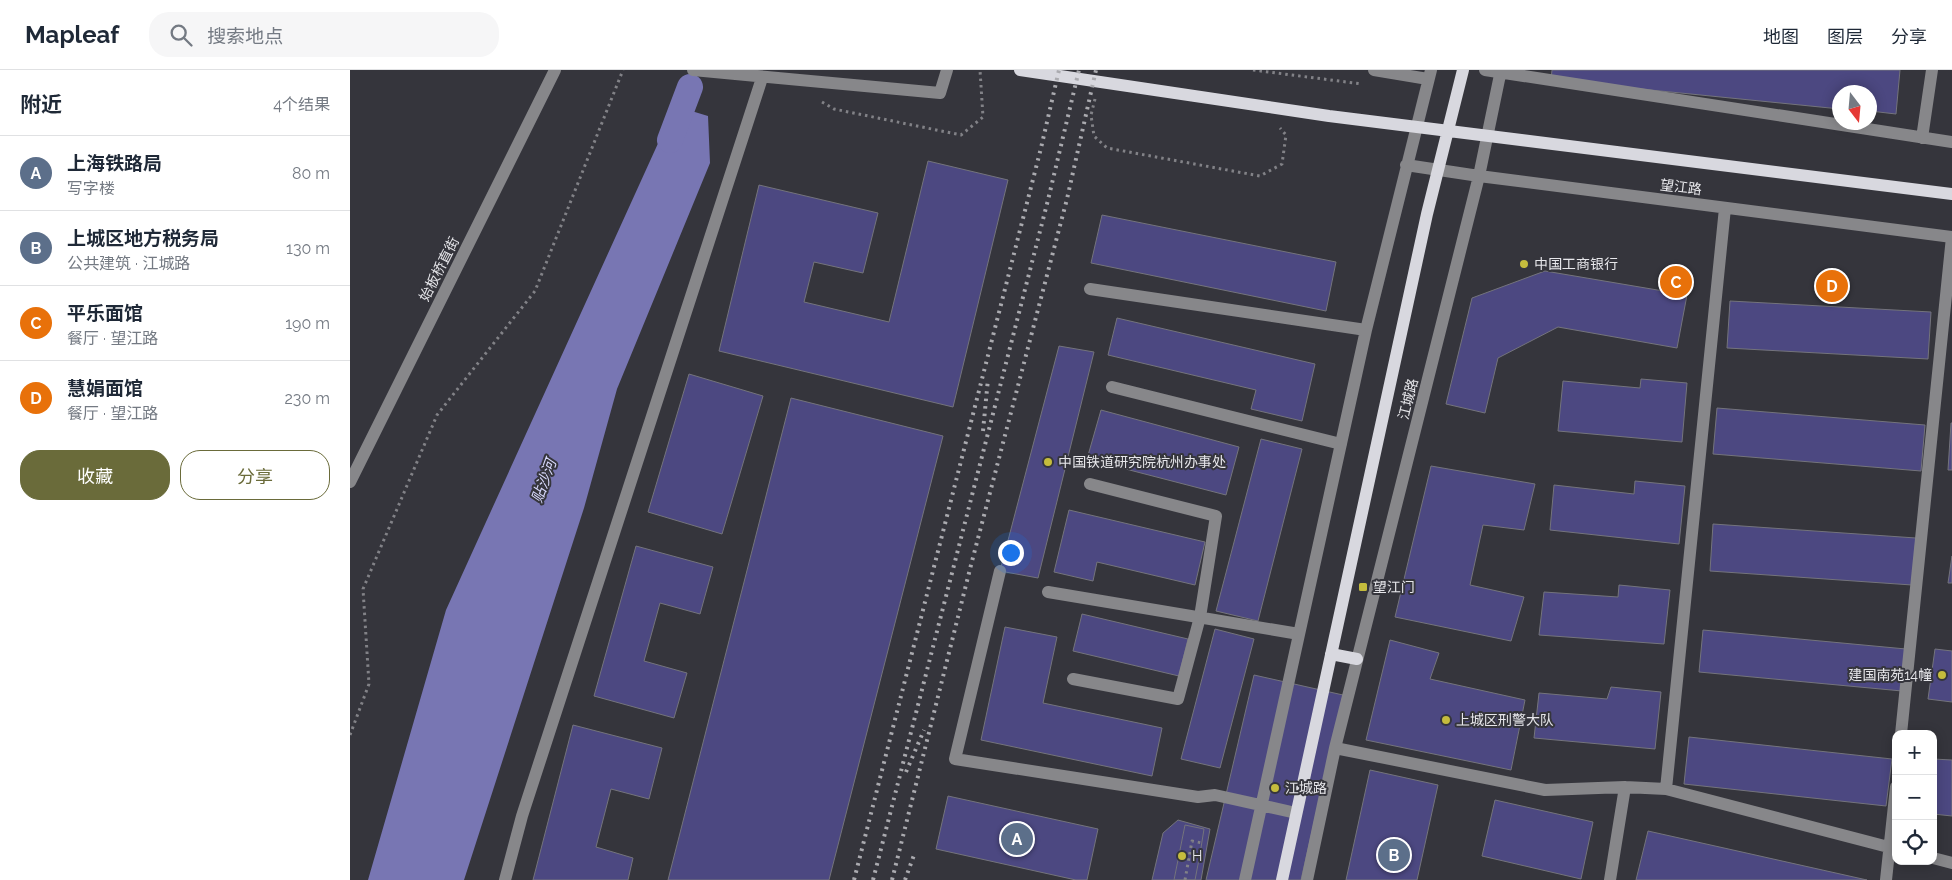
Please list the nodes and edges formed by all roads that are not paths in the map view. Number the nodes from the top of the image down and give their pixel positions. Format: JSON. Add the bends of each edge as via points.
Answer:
{"nodes":[{"id":1,"x":555,"y":70,"type":"edge"},
{"id":2,"x":693,"y":70,"type":"edge"},
{"id":3,"x":947,"y":70,"type":"edge"},
{"id":4,"x":1020,"y":70,"type":"edge"},
{"id":5,"x":1374,"y":70,"type":"edge"},
{"id":6,"x":1463,"y":70,"type":"edge"},
{"id":7,"x":1485,"y":70,"type":"edge"},
{"id":8,"x":1932,"y":70,"type":"edge"},
{"id":9,"x":1500,"y":71,"type":"edge"},
{"id":10,"x":1429,"y":75,"type":"edge"},
{"id":11,"x":762,"y":78,"type":"junction"},
{"id":12,"x":1922,"y":138,"type":"junction"},
{"id":13,"x":1952,"y":142,"type":"edge"},
{"id":14,"x":1406,"y":164,"type":"junction"},
{"id":15,"x":1438,"y":170,"type":"junction"},
{"id":16,"x":1479,"y":176,"type":"junction"},
{"id":17,"x":1952,"y":194,"type":"edge"},
{"id":18,"x":1726,"y":208,"type":"junction"},
{"id":19,"x":1952,"y":237,"type":"edge"},
{"id":20,"x":1090,"y":289,"type":"dead end"},
{"id":21,"x":1366,"y":330,"type":"junction"},
{"id":22,"x":1112,"y":387,"type":"dead end"},
{"id":23,"x":1342,"y":444,"type":"junction"},
{"id":24,"x":350,"y":482,"type":"edge"},
{"id":25,"x":1090,"y":484,"type":"dead end"},
{"id":26,"x":1000,"y":572,"type":"dead end"},
{"id":27,"x":1048,"y":592,"type":"dead end"},
{"id":28,"x":1200,"y":617,"type":"junction"},
{"id":29,"x":1299,"y":634,"type":"junction"},
{"id":30,"x":1331,"y":654,"type":"junction"},
{"id":31,"x":1357,"y":660,"type":"junction"},
{"id":32,"x":1073,"y":679,"type":"dead end"},
{"id":33,"x":1901,"y":730,"type":"edge"},
{"id":34,"x":1335,"y":748,"type":"junction"},
{"id":35,"x":1625,"y":787,"type":"junction"},
{"id":36,"x":1666,"y":789,"type":"junction"},
{"id":37,"x":1262,"y":805,"type":"junction"},
{"id":38,"x":1296,"y":813,"type":"junction"},
{"id":39,"x":1892,"y":848,"type":"edge"},
{"id":40,"x":1892,"y":853,"type":"edge"},
{"id":41,"x":1937,"y":859,"type":"edge"},
{"id":42,"x":1952,"y":863,"type":"edge"},
{"id":43,"x":505,"y":880,"type":"edge"},
{"id":44,"x":1246,"y":880,"type":"edge"},
{"id":45,"x":1282,"y":880,"type":"edge"},
{"id":46,"x":1307,"y":880,"type":"edge"},
{"id":47,"x":1610,"y":880,"type":"edge"},
{"id":48,"x":1886,"y":880,"type":"edge"}],
"edges":[{"from":1,"to":24,"type":"street","name":"始板桥直街"},
{"from":2,"to":11,"type":"street"},
{"from":3,"to":11,"type":"street","via":[[940,93]]},
{"from":4,"to":17,"type":"main road","via":[[1329,116]]},
{"from":5,"to":10,"type":"street"},
{"from":6,"to":15,"type":"main road","name":"江城路"},
{"from":7,"to":9,"type":"street"},
{"from":8,"to":12,"type":"street"},
{"from":9,"to":12,"type":"street"},
{"from":9,"to":16,"type":"street","name":"江城路"},
{"from":10,"to":14,"type":"street"},
{"from":11,"to":43,"type":"street","via":[[522,816]]},
{"from":12,"to":13,"type":"street"},
{"from":14,"to":15,"type":"street","name":"望江路"},
{"from":14,"to":21,"type":"street"},
{"from":15,"to":16,"type":"street","name":"望江路"},
{"from":15,"to":30,"type":"main road","name":"江城路"},
{"from":16,"to":18,"type":"street","name":"望江路"},
{"from":16,"to":31,"type":"street","name":"江城路"},
{"from":18,"to":19,"type":"street","name":"望江路"},
{"from":18,"to":36,"type":"street"},
{"from":19,"to":33,"type":"street"},
{"from":20,"to":21,"type":"street"},
{"from":21,"to":23,"type":"street"},
{"from":22,"to":23,"type":"street"},
{"from":23,"to":29,"type":"street"},
{"from":25,"to":28,"type":"street","via":[[1216,516]]},
{"from":26,"to":37,"type":"street","via":[[955,759],[1198,798],[1215,794]]},
{"from":27,"to":28,"type":"street"},
{"from":28,"to":29,"type":"street"},
{"from":28,"to":32,"type":"street","via":[[1178,699]]},
{"from":29,"to":37,"type":"street"},
{"from":30,"to":31,"type":"main road"},
{"from":30,"to":38,"type":"main road","name":"江城路"},
{"from":31,"to":34,"type":"street","name":"江城路"},
{"from":34,"to":35,"type":"street","via":[[1545,790]]},
{"from":34,"to":46,"type":"street","name":"江城路"},
{"from":35,"to":36,"type":"street"},
{"from":35,"to":47,"type":"street"},
{"from":36,"to":39,"type":"street"},
{"from":37,"to":38,"type":"street"},
{"from":37,"to":44,"type":"street"},
{"from":38,"to":45,"type":"main road","name":"江城路"},
{"from":40,"to":48,"type":"street"},
{"from":41,"to":42,"type":"street"}]}
